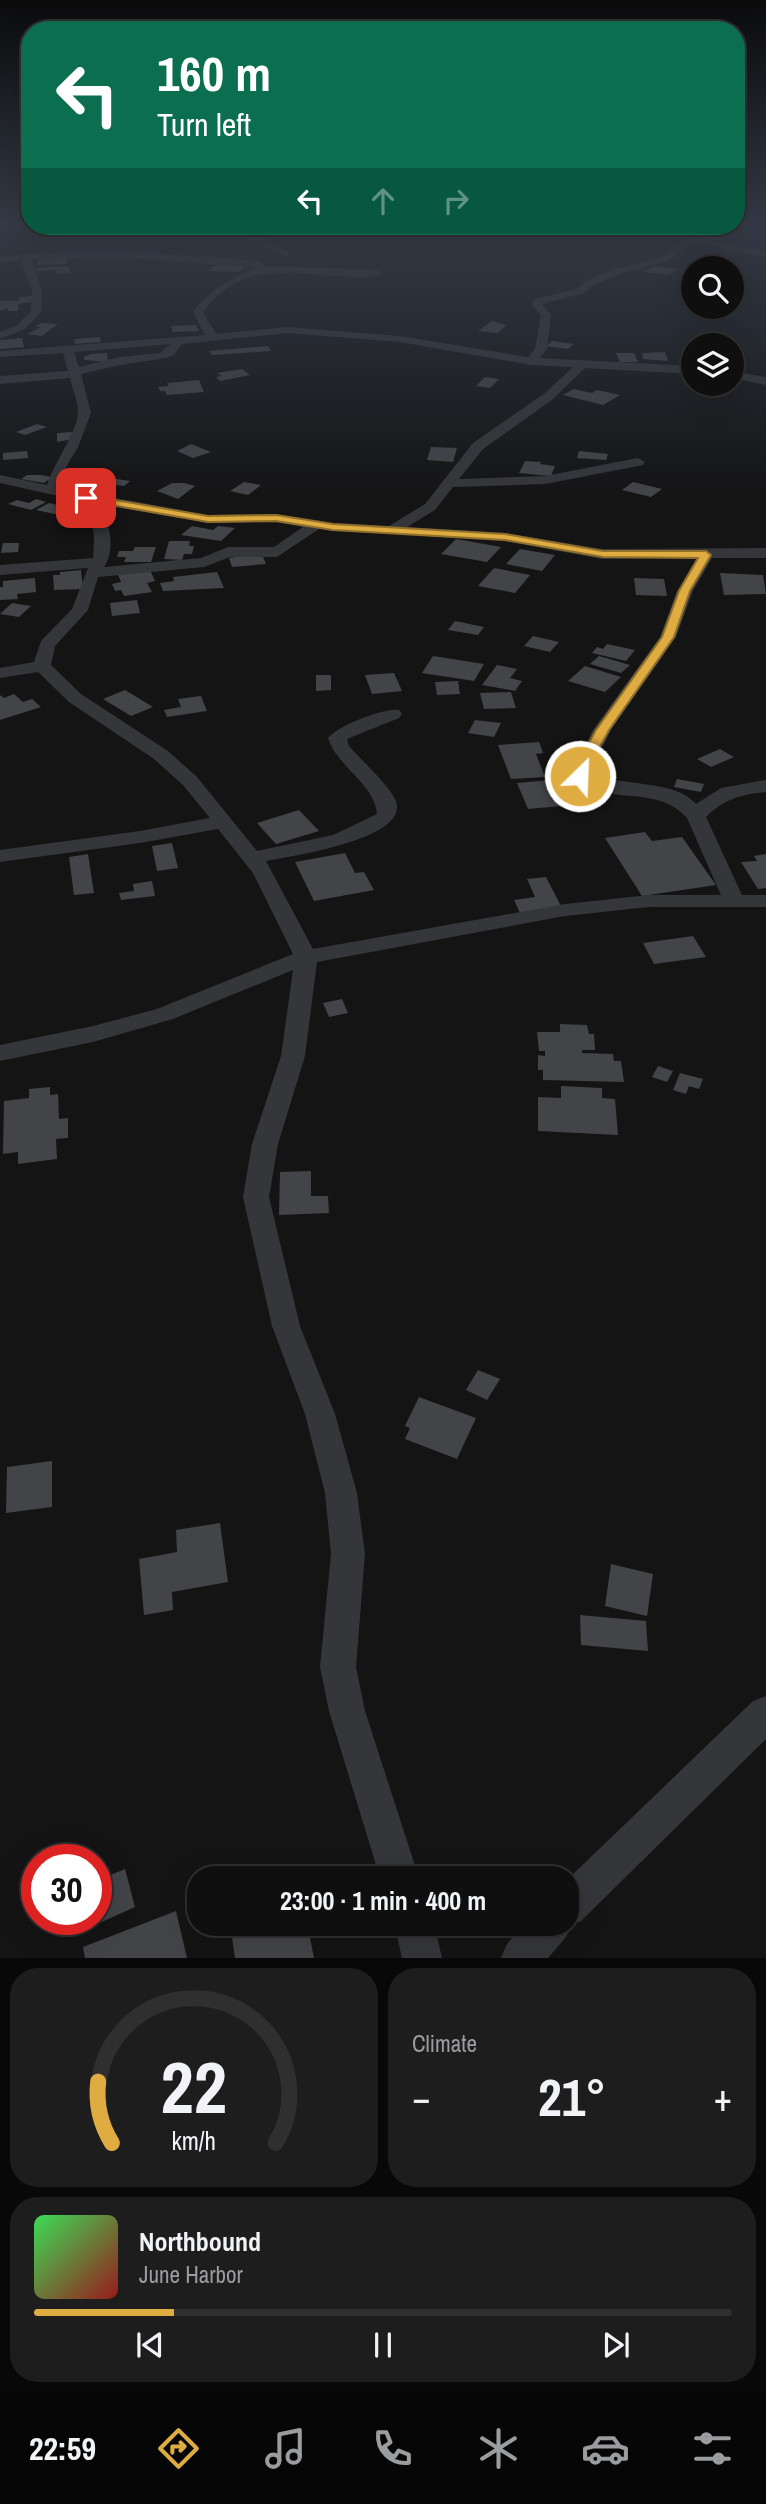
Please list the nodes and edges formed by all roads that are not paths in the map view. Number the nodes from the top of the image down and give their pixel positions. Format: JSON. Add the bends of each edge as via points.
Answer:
{"nodes":[{"id":1,"x":34,"y":314,"type":"edge"},
{"id":2,"x":199,"y":314,"type":"edge"},
{"id":3,"x":545,"y":314,"type":"edge"},
{"id":4,"x":0,"y":336,"type":"edge"},
{"id":5,"x":212,"y":338,"type":"junction"},
{"id":6,"x":188,"y":340,"type":"junction"},
{"id":7,"x":68,"y":350,"type":"junction"},
{"id":8,"x":0,"y":354,"type":"edge"},
{"id":9,"x":531,"y":361,"type":"junction"},
{"id":10,"x":582,"y":363,"type":"junction"},
{"id":11,"x":681,"y":369,"type":"edge"},
{"id":12,"x":75,"y":373,"type":"junction"},
{"id":13,"x":744,"y":377,"type":"edge"},
{"id":14,"x":0,"y":380,"type":"edge"},
{"id":15,"x":766,"y":381,"type":"edge"},
{"id":16,"x":638,"y":462,"type":"dead end"},
{"id":17,"x":0,"y":479,"type":"edge"},
{"id":18,"x":450,"y":483,"type":"junction"},
{"id":19,"x":53,"y":491,"type":"junction"},
{"id":20,"x":86,"y":498,"type":"junction"},
{"id":21,"x":315,"y":525,"type":"junction"},
{"id":22,"x":390,"y":531,"type":"junction"},
{"id":23,"x":759,"y":553,"type":"edge"},
{"id":24,"x":706,"y":555,"type":"junction"},
{"id":25,"x":766,"y":564,"type":"edge"},
{"id":26,"x":96,"y":568,"type":"junction"},
{"id":27,"x":0,"y":570,"type":"edge"},
{"id":28,"x":42,"y":666,"type":"junction"},
{"id":29,"x":0,"y":673,"type":"edge"},
{"id":30,"x":393,"y":714,"type":"dead end"},
{"id":31,"x":766,"y":786,"type":"edge"},
{"id":32,"x":696,"y":816,"type":"junction"},
{"id":33,"x":222,"y":822,"type":"junction"},
{"id":34,"x":0,"y":856,"type":"edge"},
{"id":35,"x":253,"y":858,"type":"junction"},
{"id":36,"x":766,"y":901,"type":"edge"},
{"id":37,"x":736,"y":903,"type":"junction"},
{"id":38,"x":306,"y":957,"type":"junction"},
{"id":39,"x":0,"y":1053,"type":"edge"},
{"id":40,"x":766,"y":1714,"type":"edge"},
{"id":41,"x":396,"y":1866,"type":"edge"},
{"id":42,"x":579,"y":1895,"type":"edge"},
{"id":43,"x":417,"y":1936,"type":"edge"},
{"id":44,"x":540,"y":1936,"type":"edge"},
{"id":45,"x":422,"y":1958,"type":"edge"},
{"id":46,"x":521,"y":1958,"type":"edge"}],
"edges":[{"from":1,"to":4,"type":"street","via":[[21,327]]},
{"from":2,"to":5,"type":"street"},
{"from":3,"to":9,"type":"street","via":[[541,349]]},
{"from":5,"to":6,"type":"street"},
{"from":5,"to":9,"type":"street","via":[[288,330],[400,339]]},
{"from":6,"to":7,"type":"street"},
{"from":6,"to":12,"type":"street","via":[[177,344],[170,354]]},
{"from":7,"to":8,"type":"street"},
{"from":7,"to":12,"type":"street"},
{"from":9,"to":10,"type":"street"},
{"from":10,"to":11,"type":"street"},
{"from":10,"to":18,"type":"street","via":[[549,396],[478,446]]},
{"from":12,"to":14,"type":"street"},
{"from":12,"to":19,"type":"street","via":[[85,406],[83,422],[59,467]]},
{"from":13,"to":15,"type":"street"},
{"from":16,"to":18,"type":"street","via":[[563,480]]},
{"from":17,"to":19,"type":"street"},
{"from":18,"to":22,"type":"street","via":[[421,515]]},
{"from":19,"to":20,"type":"street"},
{"from":20,"to":21,"type":"street","via":[[208,519],[276,518]]},
{"from":20,"to":26,"type":"street","via":[[103,534]]},
{"from":21,"to":22,"type":"street"},
{"from":21,"to":26,"type":"street","via":[[277,552],[228,552],[204,562]]},
{"from":22,"to":24,"type":"street","via":[[505,537],[603,554]]},
{"from":23,"to":24,"type":"street"},
{"from":23,"to":25,"type":"street"},
{"from":24,"to":32,"type":"street","via":[[685,591],[668,637],[602,730],[580,776],[602,786],[664,794],[685,803]]},
{"from":26,"to":27,"type":"street"},
{"from":26,"to":28,"type":"street","via":[[80,610],[47,645]]},
{"from":28,"to":29,"type":"street"},
{"from":28,"to":33,"type":"street","via":[[75,698],[173,764]]},
{"from":30,"to":35,"type":"street","via":[[337,738],[386,801],[387,816],[348,836]]},
{"from":31,"to":32,"type":"street","via":[[736,788],[708,801]]},
{"from":32,"to":37,"type":"street"},
{"from":33,"to":34,"type":"street"},
{"from":33,"to":35,"type":"street"},
{"from":35,"to":38,"type":"street"},
{"from":36,"to":37,"type":"street"},
{"from":37,"to":38,"type":"street","via":[[649,901],[565,910]]},
{"from":38,"to":39,"type":"street","via":[[165,1014]]},
{"from":38,"to":41,"type":"street","via":[[293,1056],[265,1144],[256,1197],[286,1326],[320,1414],[341,1493],[348,1554],[338,1667],[347,1711]]},
{"from":40,"to":42,"type":"street"},
{"from":43,"to":45,"type":"street"},
{"from":44,"to":46,"type":"street"}]}
